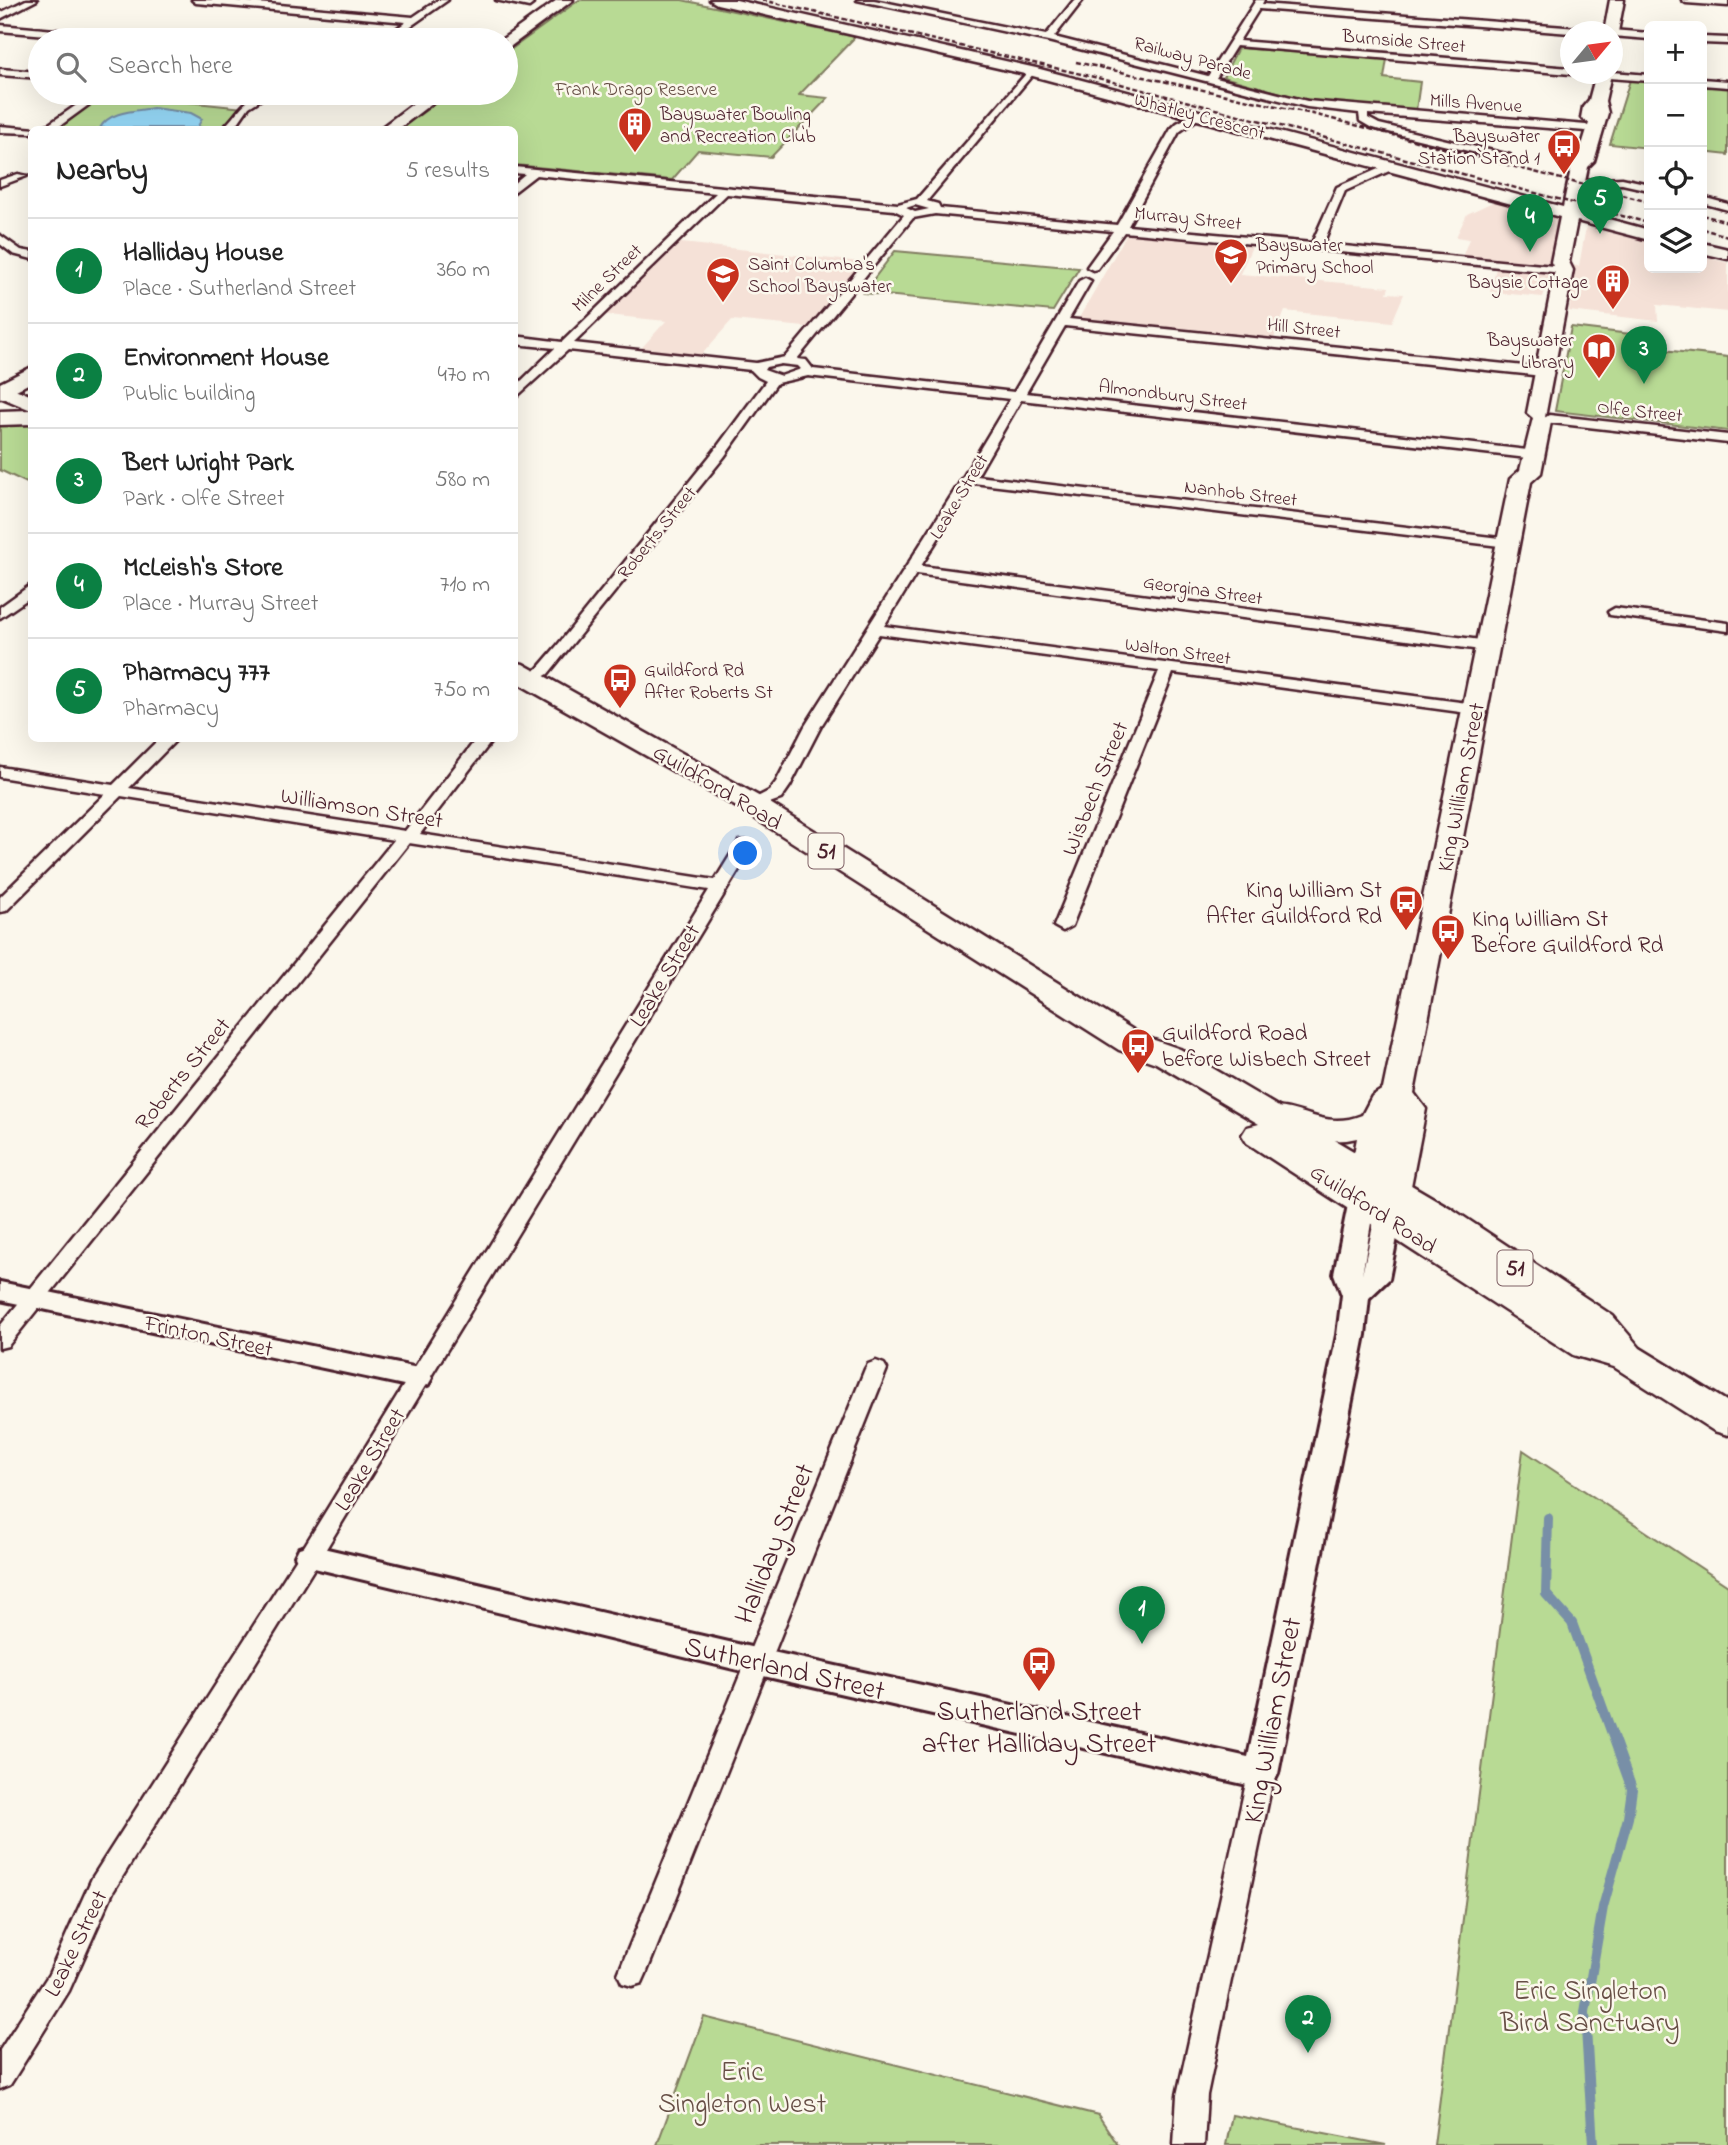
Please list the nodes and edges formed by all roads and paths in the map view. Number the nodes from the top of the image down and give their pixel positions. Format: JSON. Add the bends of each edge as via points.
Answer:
{"nodes":[{"id":1,"x":33,"y":0,"type":"edge"},
{"id":2,"x":196,"y":0,"type":"edge"},
{"id":3,"x":444,"y":0,"type":"edge"},
{"id":4,"x":500,"y":0,"type":"edge"},
{"id":5,"x":566,"y":0,"type":"edge"},
{"id":6,"x":701,"y":0,"type":"edge"},
{"id":7,"x":717,"y":0,"type":"edge"},
{"id":8,"x":861,"y":0,"type":"edge"},
{"id":9,"x":1079,"y":0,"type":"edge"},
{"id":10,"x":1617,"y":0,"type":"edge"},
{"id":11,"x":1686,"y":0,"type":"edge"},
{"id":12,"x":893,"y":3,"type":"edge"},
{"id":13,"x":1258,"y":3,"type":"edge"},
{"id":14,"x":1728,"y":3,"type":"edge"},
{"id":15,"x":529,"y":4,"type":"dead end"},
{"id":16,"x":747,"y":8,"type":"junction"},
{"id":17,"x":0,"y":16,"type":"edge"},
{"id":18,"x":414,"y":20,"type":"junction"},
{"id":19,"x":1614,"y":21,"type":"edge"},
{"id":20,"x":0,"y":28,"type":"edge"},
{"id":21,"x":402,"y":28,"type":"edge"},
{"id":22,"x":1560,"y":29,"type":"edge"},
{"id":23,"x":28,"y":31,"type":"edge"},
{"id":24,"x":1623,"y":33,"type":"edge"},
{"id":25,"x":518,"y":34,"type":"edge"},
{"id":26,"x":1644,"y":35,"type":"edge"},
{"id":27,"x":1048,"y":38,"type":"junction"},
{"id":28,"x":1707,"y":40,"type":"edge"},
{"id":29,"x":1728,"y":41,"type":"edge"},
{"id":30,"x":1234,"y":43,"type":"junction"},
{"id":31,"x":1560,"y":70,"type":"edge"},
{"id":32,"x":1031,"y":71,"type":"junction"},
{"id":33,"x":0,"y":72,"type":"edge"},
{"id":34,"x":28,"y":75,"type":"edge"},
{"id":35,"x":28,"y":76,"type":"edge"},
{"id":36,"x":1623,"y":76,"type":"edge"},
{"id":37,"x":1644,"y":78,"type":"edge"},
{"id":38,"x":1211,"y":79,"type":"junction"},
{"id":39,"x":1707,"y":82,"type":"edge"},
{"id":40,"x":1601,"y":84,"type":"edge"},
{"id":41,"x":1728,"y":84,"type":"edge"},
{"id":42,"x":9,"y":86,"type":"dead end"},
{"id":43,"x":83,"y":105,"type":"edge"},
{"id":44,"x":245,"y":105,"type":"edge"},
{"id":45,"x":420,"y":105,"type":"edge"},
{"id":46,"x":1364,"y":111,"type":"junction"},
{"id":47,"x":1198,"y":115,"type":"junction"},
{"id":48,"x":53,"y":126,"type":"edge"},
{"id":49,"x":231,"y":126,"type":"edge"},
{"id":50,"x":392,"y":126,"type":"edge"},
{"id":51,"x":0,"y":129,"type":"edge"},
{"id":52,"x":28,"y":130,"type":"edge"},
{"id":53,"x":1588,"y":135,"type":"junction"},
{"id":54,"x":1506,"y":157,"type":"dead end"},
{"id":55,"x":1392,"y":166,"type":"junction"},
{"id":56,"x":518,"y":170,"type":"edge"},
{"id":57,"x":1588,"y":171,"type":"junction"},
{"id":58,"x":534,"y":172,"type":"junction"},
{"id":59,"x":22,"y":176,"type":"dead end"},
{"id":60,"x":0,"y":183,"type":"edge"},
{"id":61,"x":1644,"y":184,"type":"edge"},
{"id":62,"x":518,"y":186,"type":"edge"},
{"id":63,"x":726,"y":189,"type":"junction"},
{"id":64,"x":1707,"y":199,"type":"edge"},
{"id":65,"x":919,"y":202,"type":"junction"},
{"id":66,"x":1728,"y":205,"type":"edge"},
{"id":67,"x":899,"y":207,"type":"junction"},
{"id":68,"x":935,"y":211,"type":"junction"},
{"id":69,"x":910,"y":215,"type":"junction"},
{"id":70,"x":1572,"y":219,"type":"junction"},
{"id":71,"x":1121,"y":228,"type":"junction"},
{"id":72,"x":1644,"y":234,"type":"edge"},
{"id":73,"x":0,"y":238,"type":"edge"},
{"id":74,"x":1316,"y":247,"type":"junction"},
{"id":75,"x":1707,"y":249,"type":"edge"},
{"id":76,"x":1728,"y":254,"type":"edge"},
{"id":77,"x":28,"y":257,"type":"edge"},
{"id":78,"x":1093,"y":267,"type":"dead end"},
{"id":79,"x":1563,"y":270,"type":"junction"},
{"id":80,"x":1085,"y":281,"type":"dead end"},
{"id":81,"x":1062,"y":322,"type":"junction"},
{"id":82,"x":518,"y":340,"type":"edge"},
{"id":83,"x":565,"y":346,"type":"junction"},
{"id":84,"x":789,"y":360,"type":"junction"},
{"id":85,"x":758,"y":367,"type":"junction"},
{"id":86,"x":806,"y":372,"type":"junction"},
{"id":87,"x":1543,"y":372,"type":"junction"},
{"id":88,"x":774,"y":379,"type":"junction"},
{"id":89,"x":518,"y":391,"type":"edge"},
{"id":90,"x":1017,"y":395,"type":"junction"},
{"id":91,"x":28,"y":417,"type":"edge"},
{"id":92,"x":0,"y":418,"type":"edge"},
{"id":93,"x":1538,"y":418,"type":"junction"},
{"id":94,"x":1728,"y":439,"type":"edge"},
{"id":95,"x":1527,"y":454,"type":"junction"},
{"id":96,"x":968,"y":479,"type":"junction"},
{"id":97,"x":1508,"y":543,"type":"junction"},
{"id":98,"x":913,"y":569,"type":"junction"},
{"id":99,"x":28,"y":591,"type":"edge"},
{"id":100,"x":1615,"y":612,"type":"dead end"},
{"id":101,"x":0,"y":614,"type":"edge"},
{"id":102,"x":1728,"y":627,"type":"edge"},
{"id":103,"x":876,"y":629,"type":"junction"},
{"id":104,"x":1488,"y":646,"type":"junction"},
{"id":105,"x":1168,"y":668,"type":"junction"},
{"id":106,"x":523,"y":674,"type":"edge"},
{"id":107,"x":1475,"y":709,"type":"junction"},
{"id":108,"x":166,"y":742,"type":"edge"},
{"id":109,"x":483,"y":742,"type":"edge"},
{"id":110,"x":0,"y":772,"type":"edge"},
{"id":111,"x":116,"y":791,"type":"junction"},
{"id":112,"x":752,"y":804,"type":"junction"},
{"id":113,"x":406,"y":837,"type":"junction"},
{"id":114,"x":745,"y":845,"type":"dead end"},
{"id":115,"x":718,"y":886,"type":"junction"},
{"id":116,"x":0,"y":907,"type":"edge"},
{"id":117,"x":1063,"y":926,"type":"dead end"},
{"id":118,"x":1131,"y":1043,"type":"junction"},
{"id":119,"x":1398,"y":1094,"type":"junction"},
{"id":120,"x":1269,"y":1115,"type":"junction"},
{"id":121,"x":1376,"y":1121,"type":"junction"},
{"id":122,"x":1378,"y":1195,"type":"junction"},
{"id":123,"x":0,"y":1291,"type":"edge"},
{"id":124,"x":35,"y":1298,"type":"junction"},
{"id":125,"x":0,"y":1341,"type":"edge"},
{"id":126,"x":876,"y":1369,"type":"dead end"},
{"id":127,"x":418,"y":1378,"type":"junction"},
{"id":128,"x":1728,"y":1422,"type":"edge"},
{"id":129,"x":310,"y":1556,"type":"junction"},
{"id":130,"x":759,"y":1662,"type":"junction"},
{"id":131,"x":1261,"y":1774,"type":"junction"},
{"id":132,"x":632,"y":1974,"type":"dead end"},
{"id":133,"x":0,"y":2076,"type":"edge"},
{"id":134,"x":1189,"y":2145,"type":"edge"}],
"edges":[{"from":1,"to":17,"type":"street"},
{"from":2,"to":18,"type":"street"},
{"from":3,"to":18,"type":"street"},
{"from":4,"to":15,"type":"street"},
{"from":5,"to":25,"type":"main road"},
{"from":6,"to":16,"type":"main road","name":"Whatley Crescent"},
{"from":7,"to":16,"type":"main road","name":"Whatley Crescent"},
{"from":8,"to":12,"type":"street","name":"Railway Parade"},
{"from":9,"to":27,"type":"street"},
{"from":10,"to":19,"type":"main road"},
{"from":11,"to":14,"type":"street"},
{"from":12,"to":27,"type":"street","name":"Railway Parade"},
{"from":13,"to":22,"type":"street"},
{"from":13,"to":30,"type":"street"},
{"from":16,"to":32,"type":"main road","name":"Whatley Crescent"},
{"from":18,"to":21,"type":"street"},
{"from":20,"to":23,"type":"street"},
{"from":24,"to":26,"type":"street"},
{"from":27,"to":38,"type":"street","name":"Railway Parade"},
{"from":28,"to":29,"type":"street"},
{"from":30,"to":31,"type":"street","name":"Burnside Street"},
{"from":30,"to":38,"type":"street"},
{"from":32,"to":47,"type":"main road","name":"Whatley Crescent"},
{"from":32,"to":65,"type":"street"},
{"from":33,"to":34,"type":"street"},
{"from":35,"to":42,"type":"street"},
{"from":36,"to":37,"type":"street"},
{"from":38,"to":46,"type":"street","name":"Railway Parade","via":[[1307,104]]},
{"from":39,"to":41,"type":"street"},
{"from":40,"to":53,"type":"main road","name":"King William Street","via":[[1596,135]]},
{"from":43,"to":48,"type":"street"},
{"from":44,"to":49,"type":"street"},
{"from":45,"to":50,"type":"main road"},
{"from":46,"to":53,"type":"street","name":"Mills Avenue"},
{"from":46,"to":54,"type":"street","via":[[1363,120],[1376,126]]},
{"from":47,"to":55,"type":"main road","name":"Whatley Crescent"},
{"from":47,"to":71,"type":"street","via":[[1175,131]]},
{"from":51,"to":52,"type":"street"},
{"from":53,"to":57,"type":"main road","name":"King William Street"},
{"from":55,"to":70,"type":"main road","name":"Whatley Crescent"},
{"from":55,"to":74,"type":"street","via":[[1341,189]]},
{"from":56,"to":58,"type":"street"},
{"from":57,"to":61,"type":"street"},
{"from":57,"to":70,"type":"main road","name":"King William Street"},
{"from":58,"to":62,"type":"street"},
{"from":58,"to":63,"type":"street"},
{"from":59,"to":60,"type":"street"},
{"from":63,"to":67,"type":"street"},
{"from":63,"to":83,"type":"street","name":"Milne Street"},
{"from":64,"to":66,"type":"street"},
{"from":65,"to":67,"type":"street"},
{"from":65,"to":68,"type":"street","via":[[934,206]]},
{"from":67,"to":69,"type":"street"},
{"from":68,"to":69,"type":"street"},
{"from":68,"to":71,"type":"street","name":"Murray Street"},
{"from":69,"to":84,"type":"street"},
{"from":70,"to":72,"type":"main road","name":"Whatley Crescent"},
{"from":70,"to":79,"type":"main road","name":"King William Street","via":[[1560,262]]},
{"from":71,"to":74,"type":"street","name":"Murray Street"},
{"from":71,"to":78,"type":"street"},
{"from":73,"to":77,"type":"street","via":[[13,255]]},
{"from":74,"to":79,"type":"street","name":"Murray Street"},
{"from":75,"to":76,"type":"main road"},
{"from":79,"to":87,"type":"main road","name":"King William Street"},
{"from":80,"to":81,"type":"street","name":"Leake Street"},
{"from":81,"to":87,"type":"street","name":"Hill Street"},
{"from":81,"to":90,"type":"street","name":"Leake Street"},
{"from":82,"to":83,"type":"street"},
{"from":83,"to":85,"type":"street"},
{"from":83,"to":89,"type":"street","name":"Milne Street"},
{"from":84,"to":85,"type":"street","via":[[773,360]]},
{"from":84,"to":86,"type":"street","via":[[802,363]]},
{"from":85,"to":88,"type":"street","via":[[760,374]]},
{"from":86,"to":88,"type":"street"},
{"from":86,"to":90,"type":"street","name":"Almondbury Street"},
{"from":87,"to":93,"type":"main road","name":"King William Street"},
{"from":88,"to":106,"type":"street","name":"Roberts Street","via":[[561,650],[542,670]]},
{"from":90,"to":95,"type":"street","name":"Almondbury Street"},
{"from":90,"to":96,"type":"street","name":"Leake Street"},
{"from":91,"to":92,"type":"highway"},
{"from":93,"to":94,"type":"street","name":"Olfe Street"},
{"from":93,"to":95,"type":"main road","name":"King William Street"},
{"from":95,"to":97,"type":"main road","name":"King William Street","via":[[1530,473],[1521,479]]},
{"from":96,"to":97,"type":"street","name":"Nanhob Street"},
{"from":96,"to":98,"type":"street","name":"Leake Street"},
{"from":97,"to":104,"type":"main road","name":"King William Street"},
{"from":98,"to":103,"type":"street","name":"Leake Street"},
{"from":98,"to":104,"type":"street","name":"Georgina Street"},
{"from":99,"to":101,"type":"street"},
{"from":100,"to":102,"type":"street"},
{"from":103,"to":105,"type":"street","name":"Walton Street"},
{"from":103,"to":112,"type":"street","name":"Leake Street","via":[[813,726],[778,792]]},
{"from":104,"to":107,"type":"main road","name":"King William Street"},
{"from":105,"to":107,"type":"street","name":"Walton Street"},
{"from":105,"to":117,"type":"street","name":"Wisbech Street"},
{"from":106,"to":112,"type":"highway","name":"Guildford Road","number":"51"},
{"from":107,"to":119,"type":"main road","name":"King William Street"},
{"from":108,"to":111,"type":"street"},
{"from":109,"to":113,"type":"street","name":"Roberts Street"},
{"from":110,"to":111,"type":"street","name":"Williamson Street"},
{"from":111,"to":113,"type":"street","name":"Williamson Street"},
{"from":111,"to":116,"type":"street"},
{"from":112,"to":118,"type":"highway","name":"Guildford Road","number":"51"},
{"from":113,"to":115,"type":"street","name":"Williamson Street"},
{"from":113,"to":124,"type":"street","name":"Roberts Street"},
{"from":114,"to":115,"type":"street","name":"Leake Street"},
{"from":115,"to":127,"type":"street","name":"Leake Street"},
{"from":118,"to":120,"type":"highway","name":"Guildford Road","number":"51","via":[[1168,1056]]},
{"from":118,"to":122,"type":"highway","name":"Guildford Road","number":"51","via":[[1150,1066]]},
{"from":119,"to":121,"type":"main road","name":"King William Street","via":[[1383,1103]]},
{"from":119,"to":122,"type":"main road","name":"King William Street","via":[[1410,1109]]},
{"from":120,"to":121,"type":"main road","via":[[1339,1133]]},
{"from":120,"to":122,"type":"highway","name":"Guildford Road","number":"51"},
{"from":121,"to":122,"type":"main road","name":"King William Street"},
{"from":122,"to":128,"type":"highway","name":"Guildford Road","number":"51","via":[[1586,1346],[1627,1357]]},
{"from":122,"to":131,"type":"street","name":"King William Street","via":[[1376,1279],[1356,1295]]},
{"from":123,"to":124,"type":"street","name":"Frinton Street"},
{"from":124,"to":125,"type":"street","name":"Roberts Street"},
{"from":124,"to":127,"type":"street","name":"Frinton Street"},
{"from":126,"to":130,"type":"street","name":"Halliday Street"},
{"from":127,"to":129,"type":"street","name":"Leake Street"},
{"from":129,"to":130,"type":"street","name":"Sutherland Street"},
{"from":129,"to":133,"type":"street","name":"Leake Street","via":[[102,1886],[59,1982]]},
{"from":130,"to":131,"type":"street","name":"Sutherland Street"},
{"from":130,"to":132,"type":"street","name":"Halliday Street"},
{"from":131,"to":134,"type":"street","name":"King William Street","via":[[1192,2095]]}]}
